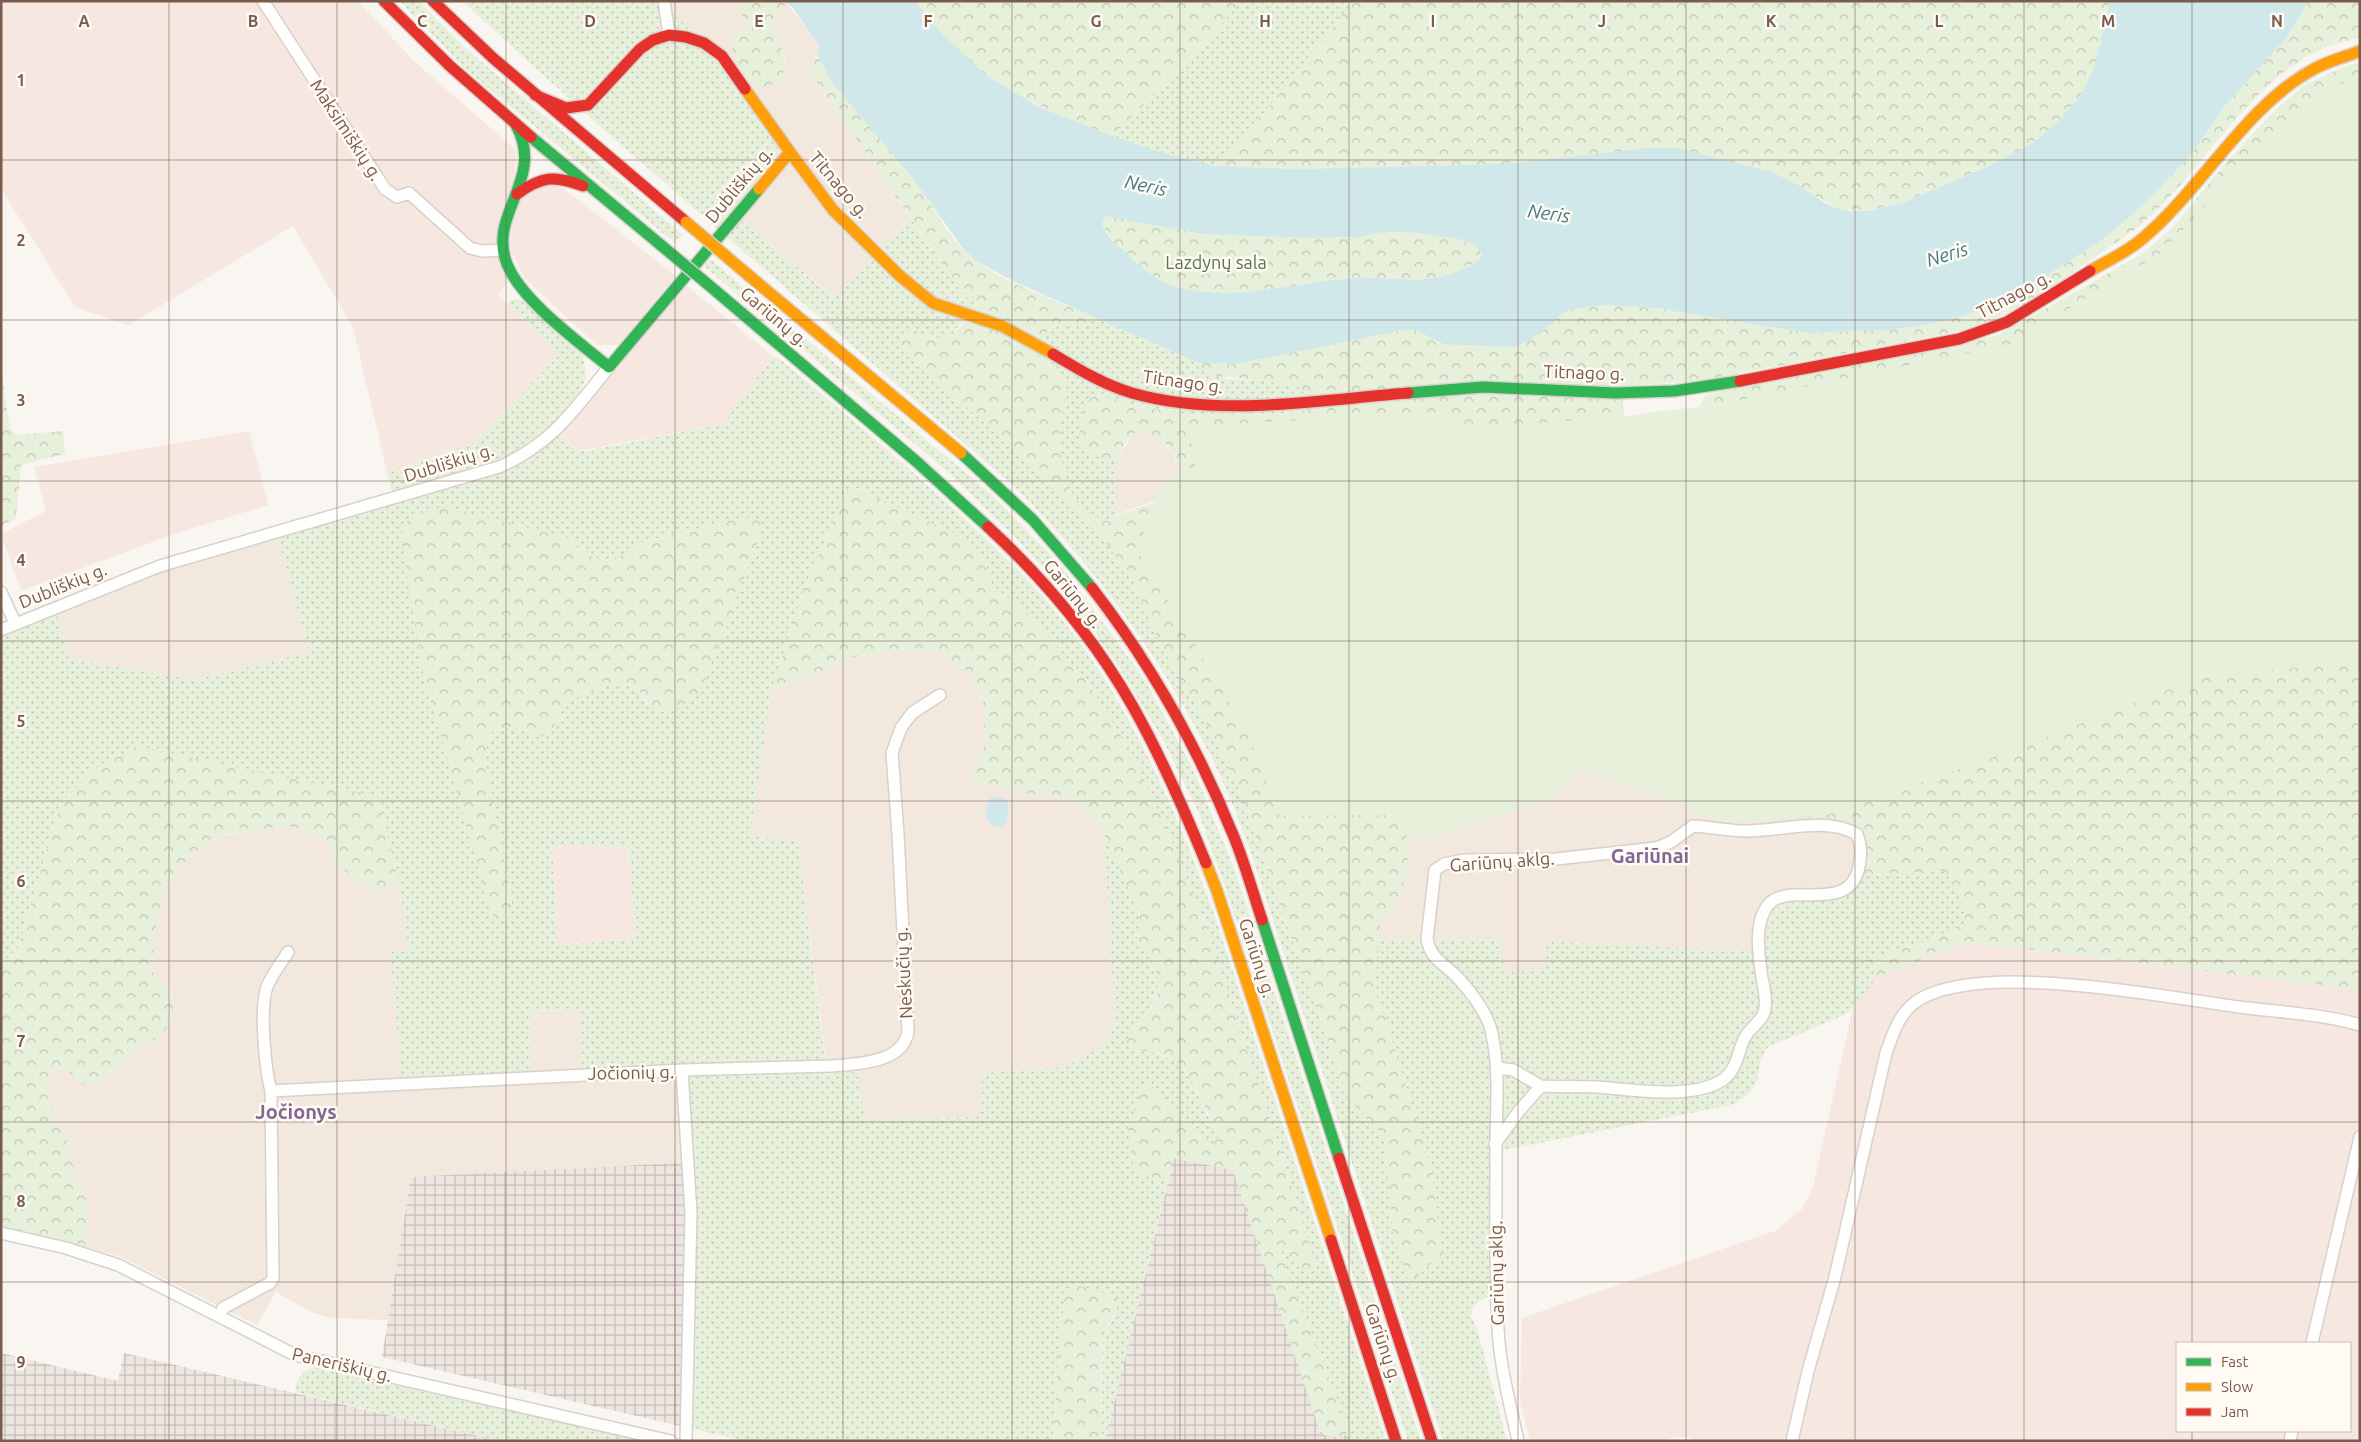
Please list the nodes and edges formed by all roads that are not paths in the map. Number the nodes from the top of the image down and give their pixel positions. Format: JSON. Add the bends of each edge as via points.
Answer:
{"nodes":[{"id":1,"x":263,"y":1,"type":"edge"},
{"id":2,"x":384,"y":1,"type":"edge"},
{"id":3,"x":433,"y":1,"type":"edge"},
{"id":4,"x":664,"y":1,"type":"edge"},
{"id":5,"x":669,"y":35,"type":"junction"},
{"id":6,"x":2360,"y":50,"type":"edge"},
{"id":7,"x":610,"y":84,"type":"junction"},
{"id":8,"x":535,"y":95,"type":"junction"},
{"id":9,"x":514,"y":122,"type":"junction"},
{"id":10,"x":790,"y":152,"type":"junction"},
{"id":11,"x":610,"y":157,"type":"junction"},
{"id":12,"x":598,"y":193,"type":"junction"},
{"id":13,"x":517,"y":194,"type":"junction"},
{"id":14,"x":503,"y":250,"type":"junction"},
{"id":15,"x":609,"y":367,"type":"junction"},
{"id":16,"x":1,"y":592,"type":"edge"},
{"id":17,"x":15,"y":624,"type":"junction"},
{"id":18,"x":1,"y":630,"type":"edge"},
{"id":19,"x":940,"y":695,"type":"dead end"},
{"id":20,"x":288,"y":952,"type":"dead end"},
{"id":21,"x":2360,"y":1025,"type":"edge"},
{"id":22,"x":1497,"y":1068,"type":"junction"},
{"id":23,"x":682,"y":1070,"type":"junction"},
{"id":24,"x":1541,"y":1086,"type":"junction"},
{"id":25,"x":272,"y":1091,"type":"junction"},
{"id":26,"x":2360,"y":1137,"type":"edge"},
{"id":27,"x":1495,"y":1144,"type":"junction"},
{"id":28,"x":1,"y":1233,"type":"edge"},
{"id":29,"x":220,"y":1316,"type":"junction"},
{"id":30,"x":2312,"y":1342,"type":"edge"},
{"id":31,"x":672,"y":1441,"type":"edge"},
{"id":32,"x":686,"y":1441,"type":"edge"},
{"id":33,"x":1396,"y":1441,"type":"edge"},
{"id":34,"x":1432,"y":1441,"type":"edge"},
{"id":35,"x":1518,"y":1441,"type":"edge"},
{"id":36,"x":1792,"y":1441,"type":"edge"}],
"edges":[{"from":1,"to":14,"type":"street","name":"Maksimiškių g.","via":[[385,189],[397,197],[409,193],[470,248],[482,252]]},
{"from":2,"to":9,"type":"main road","name":"Gariūnų g."},
{"from":3,"to":8,"type":"main road","name":"Gariūnų g.","via":[[464,33]]},
{"from":4,"to":5,"type":"street"},
{"from":5,"to":7,"type":"main road","via":[[640,49]]},
{"from":5,"to":10,"type":"main road","name":"Titnago g.","via":[[704,43],[722,56]]},
{"from":6,"to":10,"type":"main road","name":"Titnago g.","via":[[2314,70],[2284,89],[2257,114],[2179,204],[2141,240],[2008,322],[1959,339],[1674,391],[1615,393],[1484,387],[1241,406],[1191,404],[1129,392],[1082,371],[1020,334],[934,303],[900,276],[833,210]]},
{"from":7,"to":8,"type":"main road","via":[[588,104],[573,110]]},
{"from":7,"to":11,"type":"main road","via":[[597,102],[591,121],[591,132]]},
{"from":8,"to":11,"type":"main road","name":"Gariūnų g."},
{"from":9,"to":12,"type":"main road","name":"Gariūnų g."},
{"from":9,"to":13,"type":"main road","via":[[525,143],[526,154]]},
{"from":10,"to":15,"type":"main road","name":"Dubliškių g."},
{"from":11,"to":34,"type":"main road","name":"Gariūnų g.","bridge":true,"via":[[948,441],[1034,521],[1067,556],[1139,652],[1199,756],[1235,839]]},
{"from":12,"to":13,"type":"main road","via":[[554,177],[538,179]]},
{"from":12,"to":33,"type":"main road","name":"Gariūnų g.","bridge":true,"via":[[917,462],[1013,550],[1070,617],[1131,703],[1158,750],[1217,892]]},
{"from":13,"to":14,"type":"main road","via":[[503,226]]},
{"from":14,"to":15,"type":"main road","via":[[507,265],[524,290]]},
{"from":15,"to":17,"type":"street","name":"Dubliškių g.","via":[[554,433],[506,464],[160,566]]},
{"from":16,"to":17,"type":"street"},
{"from":17,"to":18,"type":"street","name":"Dubliškių g."},
{"from":19,"to":23,"type":"street","name":"Neskučių g.","via":[[912,713],[901,728],[892,753],[907,1041],[895,1054],[855,1064],[786,1069]]},
{"from":20,"to":25,"type":"street","via":[[266,989],[264,1002],[267,1076]]},
{"from":21,"to":36,"type":"street","via":[[2137,993],[2030,982],[1960,986],[1916,1001],[1904,1013],[1886,1053]]},
{"from":22,"to":24,"type":"street","via":[[1513,1070]]},
{"from":22,"to":24,"type":"street","name":"Gariūnų aklg.","via":[[1492,1032],[1483,1013],[1429,949],[1427,939],[1433,875],[1438,867],[1464,860],[1556,859],[1656,848],[1671,842],[1693,826],[1748,831],[1794,825],[1822,826],[1848,828],[1857,834],[1861,854],[1852,884],[1842,891],[1828,894],[1778,898],[1763,912],[1759,946],[1764,1014],[1745,1038],[1735,1065],[1724,1079],[1713,1085],[1685,1090],[1629,1091]]},
{"from":22,"to":27,"type":"street","name":"Gariūnų aklg."},
{"from":23,"to":25,"type":"street","name":"Jočionių g."},
{"from":23,"to":32,"type":"street","name":"Jočionių g.","via":[[691,1212]]},
{"from":24,"to":27,"type":"street"},
{"from":25,"to":29,"type":"street","via":[[273,1278],[270,1283],[223,1308]]},
{"from":26,"to":30,"type":"street"},
{"from":27,"to":35,"type":"street","name":"Gariūnų aklg.","via":[[1498,1330]]},
{"from":28,"to":29,"type":"street","name":"Paneriškių g.","via":[[66,1248],[118,1265]]},
{"from":29,"to":31,"type":"street","name":"Paneriškių g.","via":[[294,1355]]}]}
